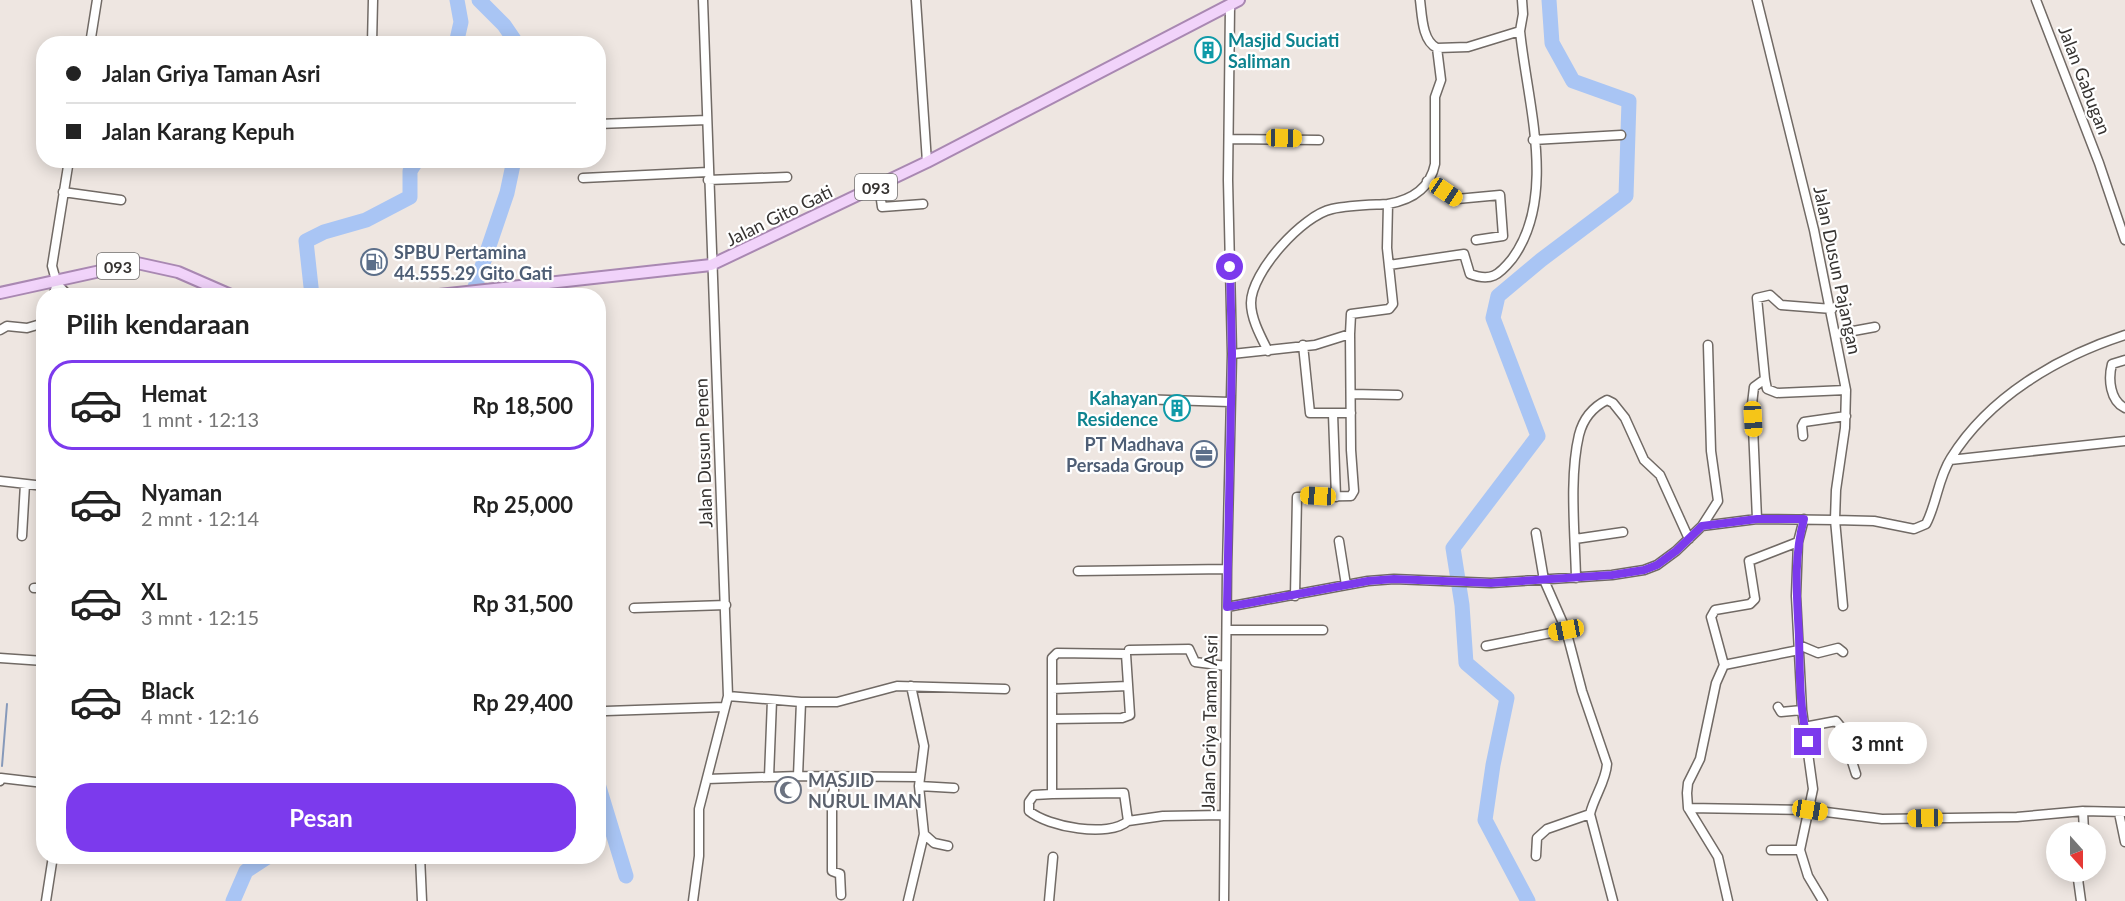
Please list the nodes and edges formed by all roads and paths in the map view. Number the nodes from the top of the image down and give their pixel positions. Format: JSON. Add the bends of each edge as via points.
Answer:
{"nodes":[{"id":1,"x":97,"y":0,"type":"edge"},
{"id":2,"x":374,"y":0,"type":"edge"},
{"id":3,"x":703,"y":0,"type":"edge"},
{"id":4,"x":916,"y":0,"type":"edge"},
{"id":5,"x":1420,"y":0,"type":"edge"},
{"id":6,"x":1522,"y":0,"type":"edge"},
{"id":7,"x":1757,"y":0,"type":"edge"},
{"id":8,"x":2036,"y":0,"type":"edge"},
{"id":9,"x":1233,"y":2,"type":"edge"},
{"id":10,"x":1520,"y":31,"type":"junction"},
{"id":11,"x":91,"y":36,"type":"edge"},
{"id":12,"x":372,"y":36,"type":"edge"},
{"id":13,"x":1437,"y":48,"type":"junction"},
{"id":14,"x":707,"y":120,"type":"junction"},
{"id":15,"x":606,"y":124,"type":"edge"},
{"id":16,"x":1621,"y":135,"type":"dead end"},
{"id":17,"x":1229,"y":139,"type":"junction"},
{"id":18,"x":1319,"y":140,"type":"dead end"},
{"id":19,"x":1533,"y":140,"type":"junction"},
{"id":20,"x":927,"y":162,"type":"junction"},
{"id":21,"x":68,"y":168,"type":"edge"},
{"id":22,"x":708,"y":176,"type":"junction"},
{"id":23,"x":787,"y":177,"type":"dead end"},
{"id":24,"x":583,"y":178,"type":"dead end"},
{"id":25,"x":1427,"y":180,"type":"junction"},
{"id":26,"x":879,"y":186,"type":"junction"},
{"id":27,"x":63,"y":192,"type":"junction"},
{"id":28,"x":121,"y":200,"type":"dead end"},
{"id":29,"x":923,"y":204,"type":"dead end"},
{"id":30,"x":1388,"y":204,"type":"junction"},
{"id":31,"x":1476,"y":240,"type":"dead end"},
{"id":32,"x":2125,"y":240,"type":"edge"},
{"id":33,"x":711,"y":265,"type":"junction"},
{"id":34,"x":1389,"y":265,"type":"junction"},
{"id":35,"x":56,"y":282,"type":"junction"},
{"id":36,"x":55,"y":288,"type":"edge"},
{"id":37,"x":62,"y":288,"type":"edge"},
{"id":38,"x":214,"y":288,"type":"edge"},
{"id":39,"x":498,"y":288,"type":"edge"},
{"id":40,"x":0,"y":293,"type":"edge"},
{"id":41,"x":1832,"y":309,"type":"junction"},
{"id":42,"x":36,"y":325,"type":"edge"},
{"id":43,"x":1875,"y":327,"type":"dead end"},
{"id":44,"x":0,"y":330,"type":"edge"},
{"id":45,"x":1350,"y":334,"type":"junction"},
{"id":46,"x":1837,"y":334,"type":"junction"},
{"id":47,"x":2125,"y":335,"type":"edge"},
{"id":48,"x":1303,"y":345,"type":"junction"},
{"id":49,"x":1708,"y":345,"type":"dead end"},
{"id":50,"x":1268,"y":351,"type":"junction"},
{"id":51,"x":1232,"y":354,"type":"junction"},
{"id":52,"x":2125,"y":360,"type":"edge"},
{"id":53,"x":1765,"y":379,"type":"junction"},
{"id":54,"x":1846,"y":390,"type":"junction"},
{"id":55,"x":1351,"y":394,"type":"junction"},
{"id":56,"x":1398,"y":395,"type":"dead end"},
{"id":57,"x":1138,"y":399,"type":"dead end"},
{"id":58,"x":1230,"y":402,"type":"junction"},
{"id":59,"x":2125,"y":408,"type":"edge"},
{"id":60,"x":1351,"y":413,"type":"junction"},
{"id":61,"x":1333,"y":414,"type":"junction"},
{"id":62,"x":1846,"y":416,"type":"junction"},
{"id":63,"x":1803,"y":436,"type":"dead end"},
{"id":64,"x":2125,"y":441,"type":"edge"},
{"id":65,"x":1950,"y":460,"type":"junction"},
{"id":66,"x":0,"y":481,"type":"edge"},
{"id":67,"x":25,"y":483,"type":"junction"},
{"id":68,"x":36,"y":485,"type":"edge"},
{"id":69,"x":1336,"y":497,"type":"junction"},
{"id":70,"x":1757,"y":519,"type":"junction"},
{"id":71,"x":1804,"y":519,"type":"junction"},
{"id":72,"x":1836,"y":519,"type":"junction"},
{"id":73,"x":1702,"y":526,"type":"junction"},
{"id":74,"x":1536,"y":532,"type":"dead end"},
{"id":75,"x":1623,"y":532,"type":"dead end"},
{"id":76,"x":22,"y":536,"type":"dead end"},
{"id":77,"x":1575,"y":539,"type":"junction"},
{"id":78,"x":1689,"y":539,"type":"junction"},
{"id":79,"x":1339,"y":541,"type":"dead end"},
{"id":80,"x":1798,"y":542,"type":"junction"},
{"id":81,"x":1227,"y":569,"type":"junction"},
{"id":82,"x":1078,"y":570,"type":"dead end"},
{"id":83,"x":1576,"y":578,"type":"junction"},
{"id":84,"x":1544,"y":580,"type":"junction"},
{"id":85,"x":1346,"y":585,"type":"junction"},
{"id":86,"x":1295,"y":596,"type":"junction"},
{"id":87,"x":726,"y":605,"type":"junction"},
{"id":88,"x":1843,"y":606,"type":"dead end"},
{"id":89,"x":1227,"y":607,"type":"junction"},
{"id":90,"x":634,"y":608,"type":"dead end"},
{"id":91,"x":1228,"y":630,"type":"junction"},
{"id":92,"x":1323,"y":630,"type":"dead end"},
{"id":93,"x":1566,"y":630,"type":"junction"},
{"id":94,"x":1486,"y":646,"type":"dead end"},
{"id":95,"x":1799,"y":647,"type":"junction"},
{"id":96,"x":1129,"y":650,"type":"dead end"},
{"id":97,"x":1843,"y":652,"type":"dead end"},
{"id":98,"x":0,"y":658,"type":"edge"},
{"id":99,"x":36,"y":660,"type":"edge"},
{"id":100,"x":1725,"y":665,"type":"junction"},
{"id":101,"x":1226,"y":666,"type":"junction"},
{"id":102,"x":911,"y":686,"type":"junction"},
{"id":103,"x":1128,"y":686,"type":"junction"},
{"id":104,"x":1005,"y":689,"type":"dead end"},
{"id":105,"x":1052,"y":689,"type":"junction"},
{"id":106,"x":728,"y":696,"type":"junction"},
{"id":107,"x":772,"y":700,"type":"junction"},
{"id":108,"x":801,"y":702,"type":"junction"},
{"id":109,"x":724,"y":707,"type":"junction"},
{"id":110,"x":1778,"y":707,"type":"dead end"},
{"id":111,"x":1802,"y":710,"type":"junction"},
{"id":112,"x":606,"y":711,"type":"dead end"},
{"id":113,"x":1053,"y":719,"type":"junction"},
{"id":114,"x":1804,"y":727,"type":"junction"},
{"id":115,"x":1856,"y":774,"type":"dead end"},
{"id":116,"x":798,"y":776,"type":"junction"},
{"id":117,"x":769,"y":777,"type":"junction"},
{"id":118,"x":834,"y":777,"type":"junction"},
{"id":119,"x":707,"y":779,"type":"junction"},
{"id":120,"x":0,"y":781,"type":"edge"},
{"id":121,"x":36,"y":782,"type":"edge"},
{"id":122,"x":919,"y":782,"type":"junction"},
{"id":123,"x":954,"y":788,"type":"dead end"},
{"id":124,"x":1052,"y":794,"type":"junction"},
{"id":125,"x":1688,"y":808,"type":"junction"},
{"id":126,"x":1810,"y":810,"type":"junction"},
{"id":127,"x":2083,"y":811,"type":"junction"},
{"id":128,"x":2122,"y":813,"type":"edge"},
{"id":129,"x":1590,"y":814,"type":"junction"},
{"id":130,"x":1224,"y":815,"type":"junction"},
{"id":131,"x":1128,"y":821,"type":"junction"},
{"id":132,"x":2084,"y":822,"type":"edge"},
{"id":133,"x":924,"y":834,"type":"junction"},
{"id":134,"x":2125,"y":843,"type":"edge"},
{"id":135,"x":948,"y":846,"type":"dead end"},
{"id":136,"x":1772,"y":850,"type":"dead end"},
{"id":137,"x":1800,"y":850,"type":"junction"},
{"id":138,"x":1053,"y":856,"type":"dead end"},
{"id":139,"x":1536,"y":856,"type":"dead end"},
{"id":140,"x":52,"y":864,"type":"edge"},
{"id":141,"x":420,"y":864,"type":"edge"},
{"id":142,"x":2078,"y":882,"type":"edge"},
{"id":143,"x":841,"y":896,"type":"dead end"},
{"id":144,"x":46,"y":901,"type":"edge"},
{"id":145,"x":422,"y":901,"type":"edge"},
{"id":146,"x":693,"y":901,"type":"edge"},
{"id":147,"x":908,"y":901,"type":"edge"},
{"id":148,"x":1049,"y":901,"type":"edge"},
{"id":149,"x":1224,"y":901,"type":"edge"},
{"id":150,"x":1613,"y":901,"type":"edge"},
{"id":151,"x":1728,"y":901,"type":"edge"},
{"id":152,"x":1822,"y":901,"type":"edge"},
{"id":153,"x":2081,"y":901,"type":"edge"}],
"edges":[{"from":1,"to":11,"type":"street"},
{"from":2,"to":12,"type":"street"},
{"from":3,"to":14,"type":"street","name":"Jalan Dusun Penen"},
{"from":4,"to":20,"type":"street"},
{"from":5,"to":13,"type":"street","via":[[1425,32]]},
{"from":6,"to":10,"type":"street"},
{"from":7,"to":41,"type":"street","name":"Jalan Dusun Pajangan"},
{"from":8,"to":32,"type":"street","name":"Jalan Gabugan"},
{"from":9,"to":17,"type":"street","name":"Jalan Griya Taman Asri"},
{"from":9,"to":20,"type":"main road","name":"Jalan Gito Gati","number":"093"},
{"from":10,"to":13,"type":"street","via":[[1479,45]]},
{"from":10,"to":19,"type":"street"},
{"from":13,"to":25,"type":"street","via":[[1441,80],[1435,97],[1436,164]]},
{"from":14,"to":15,"type":"street"},
{"from":14,"to":22,"type":"street","name":"Jalan Dusun Penen"},
{"from":16,"to":19,"type":"street"},
{"from":17,"to":18,"type":"street"},
{"from":17,"to":51,"type":"street","name":"Jalan Griya Taman Asri"},
{"from":19,"to":34,"type":"street","via":[[1537,197],[1533,218],[1520,247],[1499,275],[1486,278],[1470,274],[1464,254]]},
{"from":20,"to":26,"type":"main road","name":"Jalan Gito Gati","number":"093"},
{"from":21,"to":27,"type":"street"},
{"from":22,"to":23,"type":"street"},
{"from":22,"to":24,"type":"street"},
{"from":22,"to":33,"type":"street","name":"Jalan Dusun Penen"},
{"from":25,"to":30,"type":"street","via":[[1408,201]]},
{"from":25,"to":31,"type":"street","via":[[1457,199],[1500,195],[1503,236]]},
{"from":26,"to":29,"type":"street","via":[[882,207]]},
{"from":26,"to":33,"type":"main road","name":"Jalan Gito Gati","number":"093"},
{"from":27,"to":28,"type":"street"},
{"from":27,"to":35,"type":"street","via":[[52,266]]},
{"from":30,"to":34,"type":"street"},
{"from":30,"to":50,"type":"street","via":[[1332,209],[1307,221],[1287,239],[1259,280],[1251,302]]},
{"from":33,"to":39,"type":"main road","name":"Jalan Gito Gati","number":"093"},
{"from":33,"to":87,"type":"street","name":"Jalan Dusun Penen"},
{"from":34,"to":45,"type":"street","via":[[1393,304],[1389,309],[1351,314]]},
{"from":35,"to":36,"type":"street"},
{"from":35,"to":37,"type":"street"},
{"from":35,"to":38,"type":"main road","number":"093","via":[[128,264],[147,264]]},
{"from":35,"to":40,"type":"main road","number":"093"},
{"from":41,"to":46,"type":"street","name":"Jalan Dusun Pajangan"},
{"from":41,"to":53,"type":"street","via":[[1781,305],[1770,295],[1757,298]]},
{"from":42,"to":44,"type":"street","via":[[7,326]]},
{"from":43,"to":46,"type":"street"},
{"from":45,"to":48,"type":"street"},
{"from":45,"to":55,"type":"street"},
{"from":46,"to":54,"type":"street","name":"Jalan Dusun Pajangan"},
{"from":47,"to":65,"type":"street","via":[[2078,352],[2008,395]]},
{"from":48,"to":50,"type":"street"},
{"from":48,"to":61,"type":"street","via":[[1309,412]]},
{"from":49,"to":73,"type":"street","via":[[1711,452],[1718,501]]},
{"from":50,"to":51,"type":"street"},
{"from":51,"to":58,"type":"street","name":"Jalan Griya Taman Asri"},
{"from":52,"to":59,"type":"street","via":[[2112,364],[2111,370],[2112,394],[2118,405]]},
{"from":53,"to":54,"type":"street","via":[[1767,389],[1777,393]]},
{"from":53,"to":70,"type":"street","via":[[1758,381],[1752,395]]},
{"from":54,"to":62,"type":"street","name":"Jalan Dusun Pajangan"},
{"from":55,"to":56,"type":"street"},
{"from":55,"to":60,"type":"street"},
{"from":57,"to":58,"type":"street"},
{"from":58,"to":81,"type":"street","name":"Jalan Griya Taman Asri"},
{"from":60,"to":61,"type":"street"},
{"from":60,"to":69,"type":"street","via":[[1354,491],[1351,496]]},
{"from":61,"to":69,"type":"street"},
{"from":62,"to":63,"type":"street","via":[[1804,422]]},
{"from":62,"to":72,"type":"street","name":"Jalan Dusun Pajangan"},
{"from":64,"to":65,"type":"street"},
{"from":65,"to":72,"type":"street","via":[[1929,518],[1920,527]]},
{"from":66,"to":67,"type":"street"},
{"from":67,"to":68,"type":"street"},
{"from":67,"to":76,"type":"street"},
{"from":69,"to":86,"type":"street","via":[[1297,497]]},
{"from":70,"to":71,"type":"street"},
{"from":70,"to":73,"type":"street"},
{"from":71,"to":72,"type":"street"},
{"from":71,"to":80,"type":"street"},
{"from":72,"to":88,"type":"street","name":"Jalan Dusun Pajangan"},
{"from":73,"to":78,"type":"street"},
{"from":74,"to":84,"type":"street"},
{"from":75,"to":77,"type":"street"},
{"from":77,"to":78,"type":"street","via":[[1579,433],[1596,405],[1607,400],[1625,418],[1644,460],[1660,475]]},
{"from":77,"to":83,"type":"street"},
{"from":78,"to":83,"type":"street","via":[[1644,570]]},
{"from":79,"to":85,"type":"street"},
{"from":80,"to":95,"type":"street"},
{"from":80,"to":100,"type":"street","via":[[1749,561],[1755,600],[1715,610],[1711,624]]},
{"from":81,"to":82,"type":"street"},
{"from":81,"to":89,"type":"street","name":"Jalan Griya Taman Asri"},
{"from":83,"to":84,"type":"street"},
{"from":84,"to":85,"type":"street","via":[[1491,583],[1394,579]]},
{"from":84,"to":93,"type":"street"},
{"from":85,"to":86,"type":"street"},
{"from":86,"to":89,"type":"street"},
{"from":87,"to":90,"type":"street"},
{"from":87,"to":106,"type":"street","name":"Jalan Dusun Penen"},
{"from":89,"to":91,"type":"street","name":"Jalan Griya Taman Asri"},
{"from":91,"to":92,"type":"street"},
{"from":91,"to":101,"type":"street","name":"Jalan Griya Taman Asri"},
{"from":93,"to":94,"type":"street"},
{"from":93,"to":129,"type":"street","via":[[1607,764],[1607,774]]},
{"from":95,"to":97,"type":"street","via":[[1818,653],[1838,648]]},
{"from":95,"to":100,"type":"street"},
{"from":95,"to":111,"type":"street"},
{"from":96,"to":101,"type":"street","via":[[1189,649],[1195,662]]},
{"from":98,"to":99,"type":"street"},
{"from":100,"to":125,"type":"street","via":[[1714,691],[1700,759],[1688,783]]},
{"from":101,"to":130,"type":"street","name":"Jalan Griya Taman Asri"},
{"from":102,"to":104,"type":"street"},
{"from":102,"to":108,"type":"street","via":[[848,700]]},
{"from":102,"to":122,"type":"street","via":[[924,746]]},
{"from":103,"to":105,"type":"street"},
{"from":103,"to":105,"type":"street","via":[[1126,654],[1057,653],[1052,661]]},
{"from":103,"to":113,"type":"street","via":[[1130,712],[1125,717]]},
{"from":105,"to":113,"type":"street"},
{"from":106,"to":107,"type":"street"},
{"from":106,"to":109,"type":"street","name":"Jalan Dusun Penen"},
{"from":107,"to":108,"type":"street"},
{"from":107,"to":117,"type":"street"},
{"from":108,"to":116,"type":"street"},
{"from":109,"to":112,"type":"street"},
{"from":109,"to":119,"type":"street","name":"Jalan Dusun Penen"},
{"from":110,"to":111,"type":"street","via":[[1781,712]]},
{"from":111,"to":114,"type":"street"},
{"from":113,"to":124,"type":"street"},
{"from":114,"to":115,"type":"street","via":[[1836,722]]},
{"from":114,"to":126,"type":"street","via":[[1813,789]]},
{"from":116,"to":117,"type":"street"},
{"from":116,"to":118,"type":"street"},
{"from":117,"to":119,"type":"street"},
{"from":118,"to":122,"type":"street"},
{"from":118,"to":143,"type":"street","via":[[834,791],[829,799],[832,871],[842,879]]},
{"from":119,"to":146,"type":"street","name":"Jalan Dusun Penen","via":[[699,809],[699,856]]},
{"from":120,"to":121,"type":"street","via":[[2,778]]},
{"from":122,"to":123,"type":"street"},
{"from":122,"to":133,"type":"street"},
{"from":124,"to":131,"type":"street","via":[[1124,793]]},
{"from":124,"to":131,"type":"street","via":[[1034,795],[1029,811],[1053,824],[1078,829],[1113,827]]},
{"from":125,"to":126,"type":"street"},
{"from":125,"to":151,"type":"street","via":[[1713,847]]},
{"from":126,"to":127,"type":"street","via":[[1882,819],[2017,817]]},
{"from":126,"to":137,"type":"street"},
{"from":127,"to":128,"type":"street"},
{"from":127,"to":132,"type":"street"},
{"from":128,"to":134,"type":"street"},
{"from":129,"to":139,"type":"street","via":[[1547,829],[1537,838]]},
{"from":129,"to":150,"type":"street"},
{"from":130,"to":131,"type":"street"},
{"from":130,"to":149,"type":"street","name":"Jalan Griya Taman Asri"},
{"from":133,"to":135,"type":"street","via":[[934,843]]},
{"from":133,"to":147,"type":"street"},
{"from":136,"to":137,"type":"street"},
{"from":137,"to":152,"type":"street"},
{"from":138,"to":148,"type":"street"},
{"from":140,"to":144,"type":"street"},
{"from":141,"to":145,"type":"street"},
{"from":142,"to":153,"type":"street"}]}
